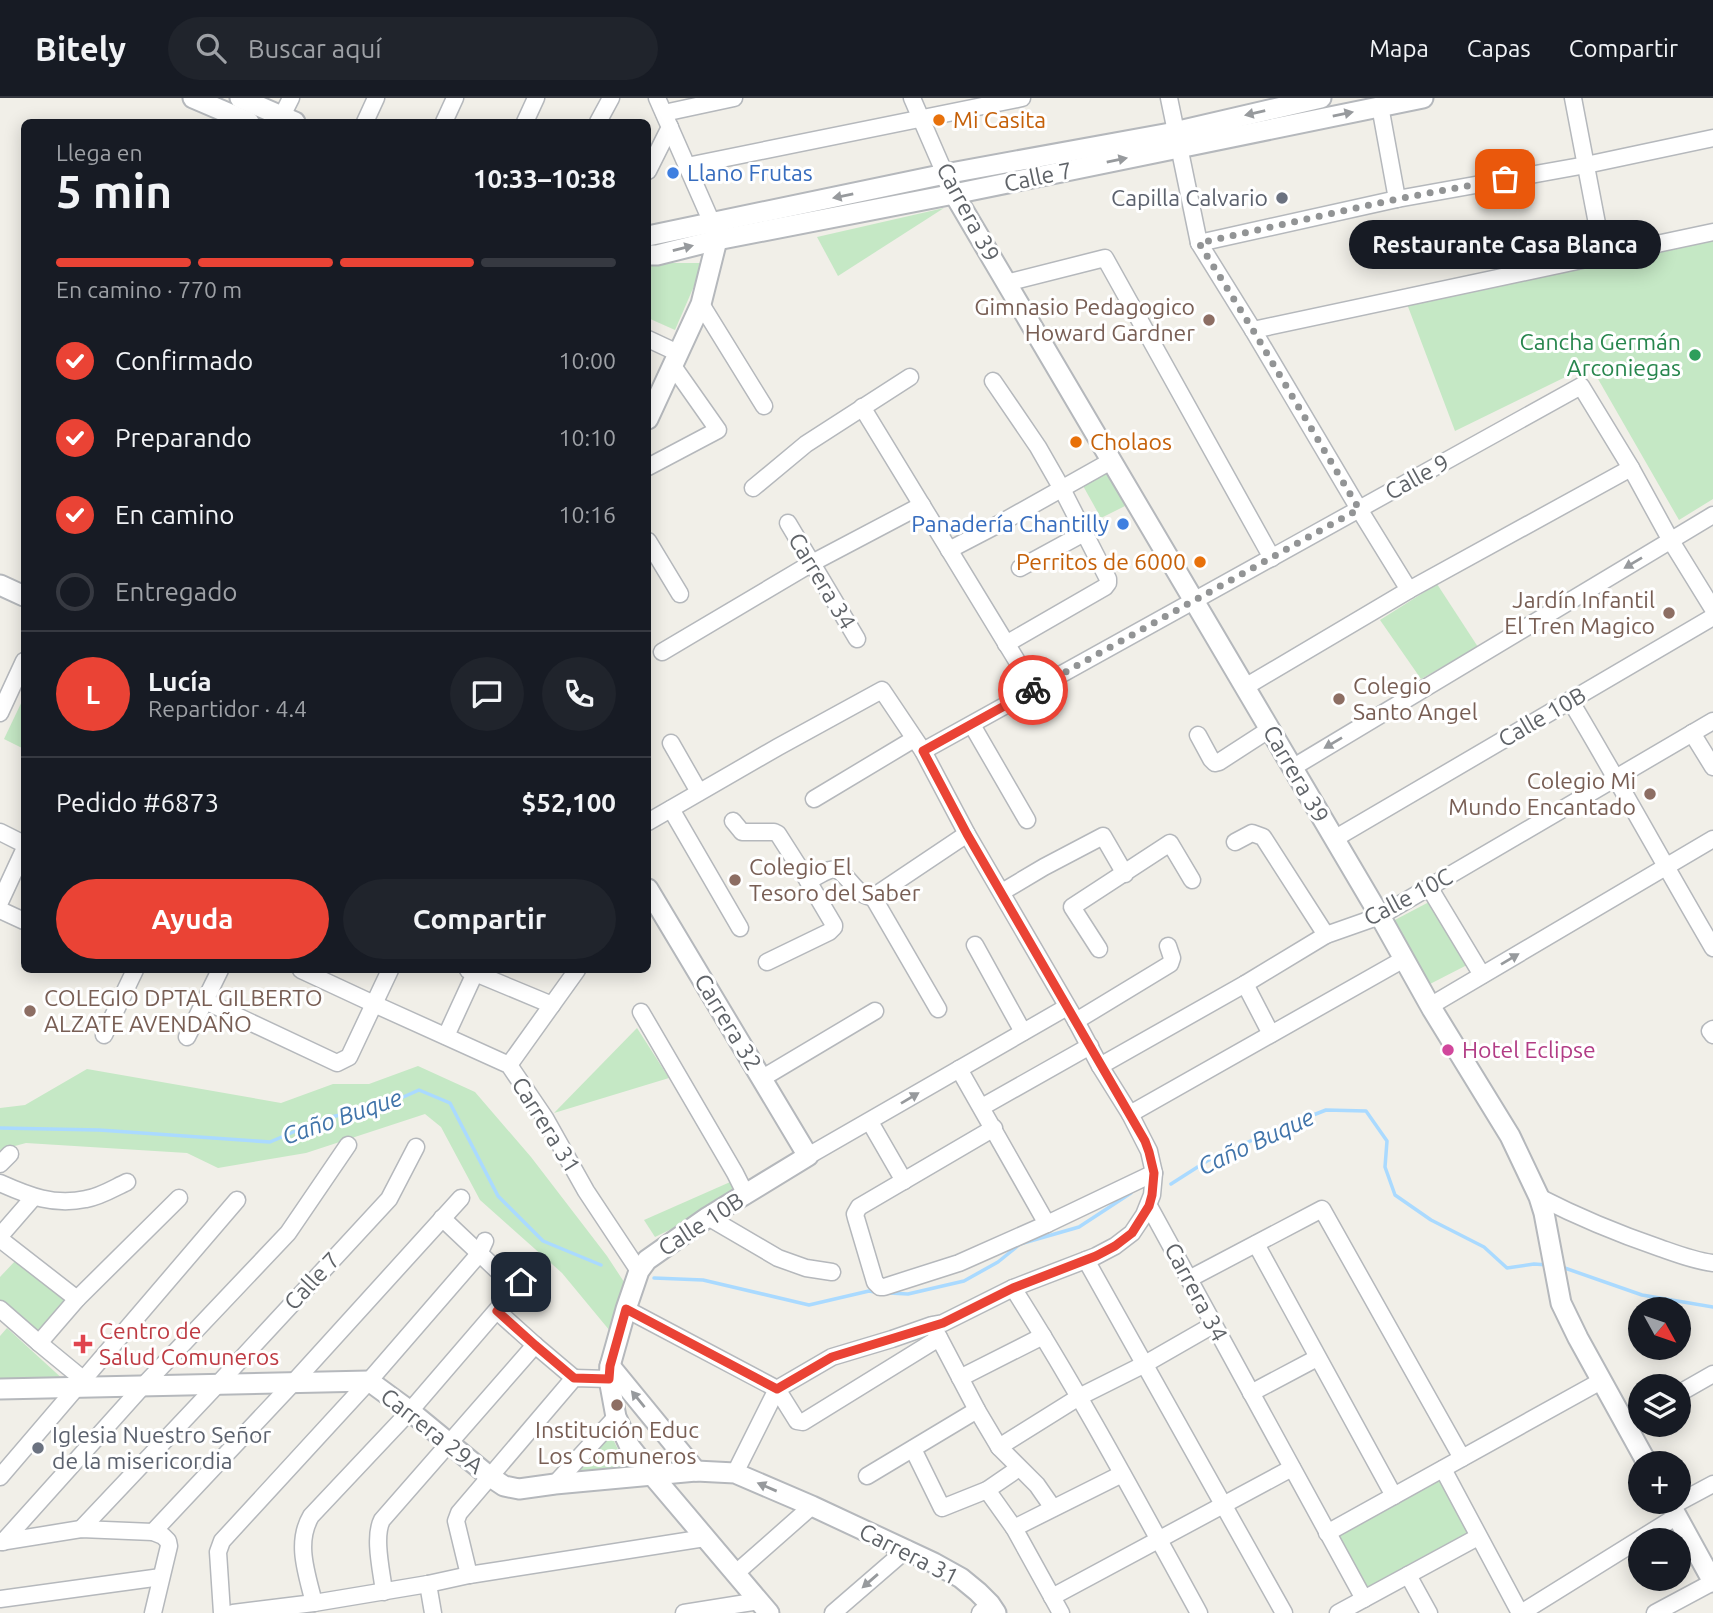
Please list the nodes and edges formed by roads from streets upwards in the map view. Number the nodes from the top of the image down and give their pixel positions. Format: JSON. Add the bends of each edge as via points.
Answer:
{"nodes":[{"id":1,"x":193,"y":98,"type":"edge"},
{"id":2,"x":240,"y":98,"type":"edge"},
{"id":3,"x":291,"y":98,"type":"edge"},
{"id":4,"x":376,"y":98,"type":"edge"},
{"id":5,"x":456,"y":98,"type":"edge"},
{"id":6,"x":536,"y":98,"type":"edge"},
{"id":7,"x":611,"y":98,"type":"edge"},
{"id":8,"x":734,"y":98,"type":"edge"},
{"id":9,"x":912,"y":98,"type":"edge"},
{"id":10,"x":1022,"y":98,"type":"edge"},
{"id":11,"x":1169,"y":98,"type":"edge"},
{"id":12,"x":1321,"y":98,"type":"edge"},
{"id":13,"x":1423,"y":98,"type":"edge"},
{"id":14,"x":1573,"y":98,"type":"edge"},
{"id":15,"x":1380,"y":107,"type":"junction"},
{"id":16,"x":664,"y":113,"type":"edge"},
{"id":17,"x":921,"y":118,"type":"junction"},
{"id":18,"x":242,"y":119,"type":"edge"},
{"id":19,"x":282,"y":119,"type":"edge"},
{"id":20,"x":286,"y":119,"type":"edge"},
{"id":21,"x":366,"y":119,"type":"edge"},
{"id":22,"x":446,"y":119,"type":"edge"},
{"id":23,"x":526,"y":119,"type":"edge"},
{"id":24,"x":600,"y":119,"type":"edge"},
{"id":25,"x":1713,"y":138,"type":"edge"},
{"id":26,"x":1178,"y":139,"type":"junction"},
{"id":27,"x":651,"y":160,"type":"edge"},
{"id":28,"x":1586,"y":165,"type":"junction"},
{"id":29,"x":687,"y":166,"type":"junction"},
{"id":30,"x":946,"y":174,"type":"junction"},
{"id":31,"x":954,"y":194,"type":"junction"},
{"id":32,"x":1397,"y":199,"type":"junction"},
{"id":33,"x":715,"y":231,"type":"junction"},
{"id":34,"x":1713,"y":232,"type":"edge"},
{"id":35,"x":651,"y":236,"type":"edge"},
{"id":36,"x":1199,"y":243,"type":"junction"},
{"id":37,"x":651,"y":255,"type":"edge"},
{"id":38,"x":1603,"y":255,"type":"junction"},
{"id":39,"x":1006,"y":283,"type":"junction"},
{"id":40,"x":701,"y":304,"type":"junction"},
{"id":41,"x":1253,"y":330,"type":"junction"},
{"id":42,"x":651,"y":341,"type":"edge"},
{"id":43,"x":676,"y":359,"type":"junction"},
{"id":44,"x":910,"y":377,"type":"dead end"},
{"id":45,"x":993,"y":381,"type":"dead end"},
{"id":46,"x":764,"y":406,"type":"dead end"},
{"id":47,"x":862,"y":407,"type":"junction"},
{"id":48,"x":651,"y":413,"type":"edge"},
{"id":49,"x":1111,"y":461,"type":"junction"},
{"id":50,"x":651,"y":465,"type":"edge"},
{"id":51,"x":1631,"y":468,"type":"junction"},
{"id":52,"x":753,"y":488,"type":"dead end"},
{"id":53,"x":1062,"y":489,"type":"junction"},
{"id":54,"x":922,"y":505,"type":"junction"},
{"id":55,"x":1359,"y":509,"type":"junction"},
{"id":56,"x":1713,"y":515,"type":"edge"},
{"id":57,"x":788,"y":523,"type":"dead end"},
{"id":58,"x":1084,"y":533,"type":"junction"},
{"id":59,"x":1671,"y":541,"type":"junction"},
{"id":60,"x":651,"y":546,"type":"edge"},
{"id":61,"x":949,"y":550,"type":"junction"},
{"id":62,"x":1272,"y":558,"type":"junction"},
{"id":63,"x":813,"y":563,"type":"junction"},
{"id":64,"x":1020,"y":568,"type":"dead end"},
{"id":65,"x":0,"y":585,"type":"edge"},
{"id":66,"x":1409,"y":590,"type":"junction"},
{"id":67,"x":680,"y":594,"type":"dead end"},
{"id":68,"x":21,"y":595,"type":"edge"},
{"id":69,"x":1194,"y":601,"type":"junction"},
{"id":70,"x":1713,"y":609,"type":"edge"},
{"id":71,"x":1713,"y":617,"type":"edge"},
{"id":72,"x":857,"y":639,"type":"dead end"},
{"id":73,"x":1006,"y":644,"type":"junction"},
{"id":74,"x":662,"y":652,"type":"dead end"},
{"id":75,"x":21,"y":668,"type":"edge"},
{"id":76,"x":1245,"y":687,"type":"junction"},
{"id":77,"x":1034,"y":690,"type":"junction"},
{"id":78,"x":1570,"y":701,"type":"junction"},
{"id":79,"x":0,"y":713,"type":"edge"},
{"id":80,"x":1713,"y":721,"type":"edge"},
{"id":81,"x":972,"y":725,"type":"junction"},
{"id":82,"x":1270,"y":729,"type":"junction"},
{"id":83,"x":1692,"y":733,"type":"junction"},
{"id":84,"x":1198,"y":736,"type":"dead end"},
{"id":85,"x":671,"y":743,"type":"dead end"},
{"id":86,"x":919,"y":745,"type":"junction"},
{"id":87,"x":1713,"y":767,"type":"edge"},
{"id":88,"x":1292,"y":768,"type":"junction"},
{"id":89,"x":1617,"y":777,"type":"junction"},
{"id":90,"x":699,"y":792,"type":"junction"},
{"id":91,"x":814,"y":799,"type":"dead end"},
{"id":92,"x":671,"y":809,"type":"junction"},
{"id":93,"x":651,"y":820,"type":"edge"},
{"id":94,"x":1027,"y":820,"type":"dead end"},
{"id":95,"x":733,"y":821,"type":"dead end"},
{"id":96,"x":0,"y":832,"type":"edge"},
{"id":97,"x":967,"y":834,"type":"junction"},
{"id":98,"x":1334,"y":839,"type":"junction"},
{"id":99,"x":1713,"y":839,"type":"edge"},
{"id":100,"x":21,"y":842,"type":"edge"},
{"id":101,"x":1235,"y":842,"type":"dead end"},
{"id":102,"x":21,"y":856,"type":"edge"},
{"id":103,"x":1665,"y":867,"type":"junction"},
{"id":104,"x":1125,"y":874,"type":"junction"},
{"id":105,"x":1192,"y":880,"type":"dead end"},
{"id":106,"x":808,"y":881,"type":"junction"},
{"id":107,"x":1429,"y":887,"type":"junction"},
{"id":108,"x":1002,"y":892,"type":"junction"},
{"id":109,"x":651,"y":894,"type":"edge"},
{"id":110,"x":873,"y":897,"type":"junction"},
{"id":111,"x":0,"y":902,"type":"edge"},
{"id":112,"x":0,"y":910,"type":"edge"},
{"id":113,"x":1380,"y":916,"type":"junction"},
{"id":114,"x":21,"y":920,"type":"edge"},
{"id":115,"x":740,"y":928,"type":"dead end"},
{"id":116,"x":1326,"y":935,"type":"junction"},
{"id":117,"x":975,"y":945,"type":"dead end"},
{"id":118,"x":1168,"y":946,"type":"dead end"},
{"id":119,"x":1099,"y":948,"type":"dead end"},
{"id":120,"x":1713,"y":948,"type":"edge"},
{"id":121,"x":1404,"y":959,"type":"junction"},
{"id":122,"x":767,"y":962,"type":"dead end"},
{"id":123,"x":131,"y":973,"type":"edge"},
{"id":124,"x":219,"y":973,"type":"edge"},
{"id":125,"x":311,"y":973,"type":"edge"},
{"id":126,"x":388,"y":973,"type":"edge"},
{"id":127,"x":471,"y":973,"type":"edge"},
{"id":128,"x":477,"y":973,"type":"edge"},
{"id":129,"x":575,"y":973,"type":"edge"},
{"id":130,"x":1482,"y":975,"type":"junction"},
{"id":131,"x":1245,"y":984,"type":"junction"},
{"id":132,"x":205,"y":1001,"type":"junction"},
{"id":133,"x":373,"y":1004,"type":"junction"},
{"id":134,"x":552,"y":1005,"type":"junction"},
{"id":135,"x":1430,"y":1006,"type":"junction"},
{"id":136,"x":1068,"y":1007,"type":"junction"},
{"id":137,"x":938,"y":1009,"type":"dead end"},
{"id":138,"x":875,"y":1011,"type":"dead end"},
{"id":139,"x":641,"y":1012,"type":"dead end"},
{"id":140,"x":1076,"y":1021,"type":"junction"},
{"id":141,"x":1023,"y":1032,"type":"junction"},
{"id":142,"x":1271,"y":1034,"type":"junction"},
{"id":143,"x":104,"y":1035,"type":"dead end"},
{"id":144,"x":446,"y":1036,"type":"junction"},
{"id":145,"x":187,"y":1037,"type":"dead end"},
{"id":146,"x":1090,"y":1046,"type":"junction"},
{"id":147,"x":509,"y":1065,"type":"junction"},
{"id":148,"x":1100,"y":1066,"type":"junction"},
{"id":149,"x":959,"y":1069,"type":"junction"},
{"id":150,"x":761,"y":1079,"type":"junction"},
{"id":151,"x":982,"y":1107,"type":"junction"},
{"id":152,"x":1130,"y":1114,"type":"junction"},
{"id":153,"x":870,"y":1122,"type":"junction"},
{"id":154,"x":994,"y":1128,"type":"junction"},
{"id":155,"x":348,"y":1145,"type":"dead end"},
{"id":156,"x":416,"y":1147,"type":"dead end"},
{"id":157,"x":808,"y":1156,"type":"junction"},
{"id":158,"x":1154,"y":1173,"type":"junction"},
{"id":159,"x":904,"y":1181,"type":"junction"},
{"id":160,"x":127,"y":1182,"type":"dead end"},
{"id":161,"x":0,"y":1183,"type":"edge"},
{"id":162,"x":746,"y":1195,"type":"junction"},
{"id":163,"x":1539,"y":1197,"type":"junction"},
{"id":164,"x":33,"y":1198,"type":"junction"},
{"id":165,"x":179,"y":1198,"type":"dead end"},
{"id":166,"x":461,"y":1198,"type":"dead end"},
{"id":167,"x":237,"y":1200,"type":"dead end"},
{"id":168,"x":1149,"y":1206,"type":"junction"},
{"id":169,"x":708,"y":1217,"type":"junction"},
{"id":170,"x":442,"y":1218,"type":"junction"},
{"id":171,"x":1046,"y":1224,"type":"junction"},
{"id":172,"x":0,"y":1237,"type":"edge"},
{"id":173,"x":1256,"y":1244,"type":"junction"},
{"id":174,"x":482,"y":1247,"type":"junction"},
{"id":175,"x":1086,"y":1259,"type":"junction"},
{"id":176,"x":1713,"y":1263,"type":"edge"},
{"id":177,"x":639,"y":1271,"type":"junction"},
{"id":178,"x":832,"y":1272,"type":"dead end"},
{"id":179,"x":1189,"y":1279,"type":"junction"},
{"id":180,"x":1013,"y":1288,"type":"junction"},
{"id":181,"x":77,"y":1299,"type":"junction"},
{"id":182,"x":626,"y":1309,"type":"junction"},
{"id":183,"x":497,"y":1311,"type":"junction"},
{"id":184,"x":3,"y":1316,"type":"edge"},
{"id":185,"x":1213,"y":1325,"type":"junction"},
{"id":186,"x":935,"y":1332,"type":"junction"},
{"id":187,"x":1044,"y":1336,"type":"junction"},
{"id":188,"x":39,"y":1343,"type":"junction"},
{"id":189,"x":535,"y":1345,"type":"junction"},
{"id":190,"x":1317,"y":1358,"type":"junction"},
{"id":191,"x":1145,"y":1364,"type":"junction"},
{"id":192,"x":609,"y":1372,"type":"junction"},
{"id":193,"x":1713,"y":1374,"type":"edge"},
{"id":194,"x":574,"y":1378,"type":"junction"},
{"id":195,"x":960,"y":1378,"type":"junction"},
{"id":196,"x":369,"y":1381,"type":"junction"},
{"id":197,"x":1601,"y":1381,"type":"junction"},
{"id":198,"x":293,"y":1383,"type":"junction"},
{"id":199,"x":81,"y":1384,"type":"junction"},
{"id":200,"x":218,"y":1384,"type":"junction"},
{"id":201,"x":143,"y":1386,"type":"junction"},
{"id":202,"x":1691,"y":1387,"type":"edge"},
{"id":203,"x":0,"y":1389,"type":"edge"},
{"id":204,"x":777,"y":1389,"type":"junction"},
{"id":205,"x":1251,"y":1393,"type":"junction"},
{"id":206,"x":1079,"y":1397,"type":"junction"},
{"id":207,"x":976,"y":1410,"type":"junction"},
{"id":208,"x":410,"y":1411,"type":"junction"},
{"id":209,"x":1628,"y":1414,"type":"edge"},
{"id":210,"x":616,"y":1417,"type":"junction"},
{"id":211,"x":450,"y":1444,"type":"junction"},
{"id":212,"x":999,"y":1447,"type":"junction"},
{"id":213,"x":913,"y":1449,"type":"junction"},
{"id":214,"x":1462,"y":1458,"type":"junction"},
{"id":215,"x":1019,"y":1468,"type":"junction"},
{"id":216,"x":1292,"y":1468,"type":"junction"},
{"id":217,"x":1443,"y":1469,"type":"junction"},
{"id":218,"x":696,"y":1471,"type":"junction"},
{"id":219,"x":735,"y":1472,"type":"junction"},
{"id":220,"x":1122,"y":1474,"type":"junction"},
{"id":221,"x":489,"y":1476,"type":"junction"},
{"id":222,"x":653,"y":1476,"type":"junction"},
{"id":223,"x":867,"y":1476,"type":"dead end"},
{"id":224,"x":0,"y":1477,"type":"edge"},
{"id":225,"x":555,"y":1484,"type":"junction"},
{"id":226,"x":1713,"y":1484,"type":"edge"},
{"id":227,"x":987,"y":1490,"type":"junction"},
{"id":228,"x":1394,"y":1496,"type":"junction"},
{"id":229,"x":1691,"y":1497,"type":"edge"},
{"id":230,"x":1222,"y":1505,"type":"junction"},
{"id":231,"x":812,"y":1506,"type":"junction"},
{"id":232,"x":1053,"y":1508,"type":"junction"},
{"id":233,"x":1663,"y":1514,"type":"edge"},
{"id":234,"x":1675,"y":1514,"type":"edge"},
{"id":235,"x":1014,"y":1528,"type":"junction"},
{"id":236,"x":81,"y":1529,"type":"junction"},
{"id":237,"x":153,"y":1532,"type":"junction"},
{"id":238,"x":1327,"y":1533,"type":"junction"},
{"id":239,"x":1478,"y":1537,"type":"junction"},
{"id":240,"x":705,"y":1538,"type":"junction"},
{"id":241,"x":1158,"y":1539,"type":"junction"},
{"id":242,"x":2,"y":1542,"type":"edge"},
{"id":243,"x":906,"y":1549,"type":"junction"},
{"id":244,"x":736,"y":1573,"type":"junction"},
{"id":245,"x":1408,"y":1575,"type":"junction"},
{"id":246,"x":469,"y":1576,"type":"junction"},
{"id":247,"x":161,"y":1577,"type":"junction"},
{"id":248,"x":1713,"y":1582,"type":"edge"},
{"id":249,"x":428,"y":1584,"type":"junction"},
{"id":250,"x":384,"y":1591,"type":"junction"},
{"id":251,"x":1052,"y":1597,"type":"junction"},
{"id":252,"x":0,"y":1599,"type":"edge"},
{"id":253,"x":1364,"y":1599,"type":"junction"},
{"id":254,"x":314,"y":1603,"type":"junction"},
{"id":255,"x":764,"y":1607,"type":"edge"},
{"id":256,"x":989,"y":1610,"type":"edge"},
{"id":257,"x":153,"y":1613,"type":"edge"},
{"id":258,"x":222,"y":1613,"type":"edge"},
{"id":259,"x":233,"y":1613,"type":"edge"},
{"id":260,"x":433,"y":1613,"type":"edge"},
{"id":261,"x":684,"y":1613,"type":"edge"},
{"id":262,"x":833,"y":1613,"type":"edge"},
{"id":263,"x":1061,"y":1613,"type":"edge"},
{"id":264,"x":1199,"y":1613,"type":"edge"},
{"id":265,"x":1284,"y":1613,"type":"edge"},
{"id":266,"x":1338,"y":1613,"type":"edge"},
{"id":267,"x":1429,"y":1613,"type":"edge"},
{"id":268,"x":1520,"y":1613,"type":"edge"},
{"id":269,"x":1655,"y":1613,"type":"edge"}],
"edges":[{"from":1,"to":18,"type":"street"},
{"from":2,"to":19,"type":"street"},
{"from":3,"to":20,"type":"street"},
{"from":4,"to":21,"type":"street"},
{"from":5,"to":22,"type":"street"},
{"from":6,"to":23,"type":"street"},
{"from":7,"to":24,"type":"street"},
{"from":8,"to":16,"type":"street"},
{"from":9,"to":17,"type":"street","name":"Carrera 39"},
{"from":10,"to":17,"type":"street"},
{"from":11,"to":26,"type":"street"},
{"from":12,"to":26,"type":"street","name":"Calle 7","one_way":true},
{"from":13,"to":15,"type":"street","name":"Calle 7"},
{"from":14,"to":28,"type":"street"},
{"from":26,"to":15,"type":"street","name":"Calle 7","one_way":true},
{"from":15,"to":32,"type":"street"},
{"from":16,"to":27,"type":"street"},
{"from":16,"to":29,"type":"street"},
{"from":17,"to":29,"type":"street"},
{"from":17,"to":30,"type":"street","name":"Carrera 39"},
{"from":25,"to":28,"type":"street"},
{"from":26,"to":30,"type":"street","name":"Calle 7"},
{"from":31,"to":26,"type":"street","name":"Calle 7","one_way":true},
{"from":26,"to":36,"type":"street"},
{"from":28,"to":32,"type":"street"},
{"from":28,"to":38,"type":"street"},
{"from":29,"to":33,"type":"street"},
{"from":30,"to":31,"type":"street","name":"Carrera 39"},
{"from":30,"to":33,"type":"street","name":"Calle 7","one_way":true},
{"from":31,"to":33,"type":"street","name":"Calle 7"},
{"from":31,"to":39,"type":"street","name":"Carrera 39"},
{"from":32,"to":36,"type":"street"},
{"from":33,"to":35,"type":"street"},
{"from":37,"to":33,"type":"street","one_way":true},
{"from":33,"to":40,"type":"street"},
{"from":34,"to":38,"type":"street"},
{"from":36,"to":41,"type":"street"},
{"from":38,"to":41,"type":"street"},
{"from":39,"to":49,"type":"street","name":"Carrera 39"},
{"from":39,"to":62,"type":"street","via":[[1105,258]]},
{"from":40,"to":43,"type":"street"},
{"from":40,"to":46,"type":"street"},
{"from":41,"to":55,"type":"street"},
{"from":42,"to":43,"type":"street"},
{"from":43,"to":48,"type":"street"},
{"from":43,"to":50,"type":"street","via":[[718,430]]},
{"from":44,"to":47,"type":"street"},
{"from":45,"to":53,"type":"street"},
{"from":47,"to":52,"type":"street","via":[[806,444]]},
{"from":47,"to":54,"type":"street"},
{"from":49,"to":53,"type":"street"},
{"from":49,"to":69,"type":"street","name":"Carrera 39"},
{"from":51,"to":55,"type":"street","name":"Calle 9","via":[[1581,386]]},
{"from":51,"to":59,"type":"street"},
{"from":51,"to":66,"type":"street"},
{"from":53,"to":58,"type":"street"},
{"from":53,"to":61,"type":"street"},
{"from":54,"to":61,"type":"street"},
{"from":54,"to":63,"type":"street"},
{"from":55,"to":62,"type":"street","name":"Calle 9"},
{"from":55,"to":66,"type":"street"},
{"from":56,"to":59,"type":"street"},
{"from":57,"to":63,"type":"street","name":"Carrera 34"},
{"from":58,"to":64,"type":"street"},
{"from":58,"to":73,"type":"street","via":[[1108,583]]},
{"from":59,"to":70,"type":"street"},
{"from":59,"to":88,"type":"street","one_way":true},
{"from":60,"to":67,"type":"street"},
{"from":61,"to":73,"type":"street"},
{"from":62,"to":69,"type":"street","name":"Calle 9"},
{"from":63,"to":72,"type":"street","name":"Carrera 34"},
{"from":63,"to":74,"type":"street"},
{"from":65,"to":68,"type":"street"},
{"from":66,"to":76,"type":"street"},
{"from":69,"to":76,"type":"street","name":"Carrera 39"},
{"from":69,"to":77,"type":"street","name":"Calle 9"},
{"from":71,"to":78,"type":"street","name":"Calle 10B"},
{"from":73,"to":77,"type":"street"},
{"from":75,"to":79,"type":"street"},
{"from":76,"to":82,"type":"street","name":"Carrera 39"},
{"from":77,"to":81,"type":"street","name":"Calle 9"},
{"from":78,"to":89,"type":"street"},
{"from":78,"to":98,"type":"street","name":"Calle 10B"},
{"from":80,"to":83,"type":"street","name":"Calle 10C"},
{"from":81,"to":86,"type":"street","name":"Calle 9"},
{"from":81,"to":94,"type":"street"},
{"from":82,"to":84,"type":"street","via":[[1215,763]]},
{"from":82,"to":88,"type":"street","name":"Carrera 39"},
{"from":83,"to":87,"type":"street"},
{"from":83,"to":89,"type":"street","name":"Calle 10C"},
{"from":85,"to":90,"type":"street"},
{"from":86,"to":90,"type":"street","via":[[883,690]]},
{"from":86,"to":91,"type":"street","name":"Calle 9"},
{"from":86,"to":97,"type":"street"},
{"from":88,"to":98,"type":"street","name":"Carrera 39"},
{"from":89,"to":103,"type":"street"},
{"from":89,"to":107,"type":"street","name":"Calle 10C"},
{"from":90,"to":92,"type":"street"},
{"from":92,"to":93,"type":"street"},
{"from":92,"to":115,"type":"street"},
{"from":95,"to":106,"type":"street","via":[[742,832],[778,834]]},
{"from":96,"to":100,"type":"street"},
{"from":97,"to":108,"type":"street"},
{"from":97,"to":110,"type":"street"},
{"from":98,"to":113,"type":"street","name":"Carrera 39"},
{"from":99,"to":103,"type":"street"},
{"from":101,"to":116,"type":"street","via":[[1252,833],[1262,837]]},
{"from":102,"to":111,"type":"street"},
{"from":103,"to":120,"type":"street"},
{"from":130,"to":103,"type":"street","one_way":true},
{"from":104,"to":105,"type":"street","via":[[1170,843]]},
{"from":104,"to":108,"type":"street","via":[[1103,836]]},
{"from":104,"to":119,"type":"street","via":[[1072,907]]},
{"from":106,"to":110,"type":"street","via":[[836,870],[862,895]]},
{"from":106,"to":122,"type":"street","via":[[834,927]]},
{"from":107,"to":113,"type":"street","name":"Calle 10C"},
{"from":107,"to":130,"type":"street"},
{"from":108,"to":136,"type":"street"},
{"from":109,"to":150,"type":"street","name":"Carrera 32"},
{"from":110,"to":137,"type":"street"},
{"from":112,"to":114,"type":"street"},
{"from":113,"to":116,"type":"street","name":"Calle 10C"},
{"from":113,"to":121,"type":"street","name":"Carrera 39"},
{"from":116,"to":131,"type":"street","name":"Calle 10C"},
{"from":117,"to":141,"type":"street"},
{"from":118,"to":140,"type":"street","via":[[1170,964]]},
{"from":121,"to":135,"type":"street","name":"Carrera 39"},
{"from":121,"to":142,"type":"street"},
{"from":123,"to":143,"type":"street"},
{"from":124,"to":132,"type":"street"},
{"from":125,"to":133,"type":"street","name":"Carrera 31"},
{"from":126,"to":133,"type":"street"},
{"from":127,"to":144,"type":"street"},
{"from":128,"to":134,"type":"street"},
{"from":129,"to":134,"type":"street"},
{"from":130,"to":135,"type":"street"},
{"from":131,"to":142,"type":"street"},
{"from":131,"to":148,"type":"street","name":"Calle 10C"},
{"from":132,"to":133,"type":"street","via":[[337,1063],[349,1057]]},
{"from":132,"to":145,"type":"street"},
{"from":133,"to":144,"type":"street","name":"Carrera 31"},
{"from":134,"to":147,"type":"street"},
{"from":135,"to":163,"type":"street","name":"Carrera 39","via":[[1510,1136]]},
{"from":136,"to":140,"type":"street"},
{"from":136,"to":141,"type":"street","name":"Calle 10B"},
{"from":138,"to":150,"type":"street"},
{"from":139,"to":162,"type":"street"},
{"from":140,"to":146,"type":"street"},
{"from":141,"to":149,"type":"street","name":"Calle 10B"},
{"from":142,"to":152,"type":"street"},
{"from":144,"to":147,"type":"street","name":"Carrera 31"},
{"from":146,"to":148,"type":"street"},
{"from":146,"to":151,"type":"street"},
{"from":147,"to":177,"type":"street","name":"Carrera 31"},
{"from":148,"to":152,"type":"street"},
{"from":149,"to":151,"type":"street"},
{"from":153,"to":149,"type":"street","name":"Calle 10B","one_way":true},
{"from":150,"to":157,"type":"street","name":"Carrera 32"},
{"from":151,"to":154,"type":"street"},
{"from":152,"to":158,"type":"street"},
{"from":153,"to":157,"type":"street","name":"Calle 10B"},
{"from":153,"to":159,"type":"street"},
{"from":154,"to":159,"type":"street"},
{"from":154,"to":171,"type":"street"},
{"from":155,"to":201,"type":"street","via":[[288,1233]]},
{"from":156,"to":200,"type":"street","name":"Calle 7","via":[[388,1199]]},
{"from":157,"to":162,"type":"street","name":"Calle 10B"},
{"from":158,"to":168,"type":"street"},
{"from":158,"to":171,"type":"street"},
{"from":159,"to":171,"type":"street","via":[[859,1207],[855,1214],[880,1287],[959,1263]]},
{"from":160,"to":164,"type":"street","via":[[88,1199],[60,1202]]},
{"from":161,"to":164,"type":"street"},
{"from":162,"to":169,"type":"street","name":"Calle 10B"},
{"from":163,"to":176,"type":"street","via":[[1638,1241]]},
{"from":163,"to":197,"type":"street","name":"Carrera 39","via":[[1561,1303]]},
{"from":164,"to":172,"type":"street"},
{"from":165,"to":181,"type":"street"},
{"from":166,"to":170,"type":"street"},
{"from":167,"to":199,"type":"street"},
{"from":168,"to":175,"type":"street","via":[[1124,1240]]},
{"from":168,"to":179,"type":"street","name":"Carrera 34"},
{"from":169,"to":177,"type":"street","name":"Calle 10B","via":[[658,1251]]},
{"from":169,"to":178,"type":"street","via":[[778,1258]]},
{"from":170,"to":174,"type":"street"},
{"from":170,"to":198,"type":"street"},
{"from":172,"to":181,"type":"street"},
{"from":173,"to":179,"type":"street"},
{"from":173,"to":190,"type":"street"},
{"from":173,"to":214,"type":"street","via":[[1322,1209]]},
{"from":174,"to":183,"type":"street","via":[[519,1285]]},
{"from":174,"to":196,"type":"street"},
{"from":175,"to":180,"type":"street"},
{"from":175,"to":191,"type":"street"},
{"from":177,"to":182,"type":"street","name":"Calle 10B"},
{"from":179,"to":185,"type":"street","name":"Carrera 34"},
{"from":180,"to":186,"type":"street","via":[[943,1323]]},
{"from":180,"to":187,"type":"street"},
{"from":181,"to":188,"type":"street"},
{"from":182,"to":192,"type":"street","name":"Calle 10B"},
{"from":182,"to":204,"type":"street"},
{"from":183,"to":189,"type":"street"},
{"from":183,"to":208,"type":"street"},
{"from":184,"to":188,"type":"street"},
{"from":185,"to":191,"type":"street"},
{"from":185,"to":205,"type":"street","name":"Carrera 34"},
{"from":186,"to":195,"type":"street"},
{"from":186,"to":204,"type":"street","via":[[832,1357]]},
{"from":186,"to":204,"type":"street","via":[[803,1422]]},
{"from":187,"to":195,"type":"street"},
{"from":187,"to":206,"type":"street"},
{"from":188,"to":199,"type":"street"},
{"from":189,"to":194,"type":"street"},
{"from":189,"to":211,"type":"street"},
{"from":190,"to":205,"type":"street"},
{"from":190,"to":228,"type":"street"},
{"from":191,"to":206,"type":"street"},
{"from":191,"to":230,"type":"street"},
{"from":192,"to":194,"type":"street"},
{"from":192,"to":210,"type":"street"},
{"from":218,"to":192,"type":"street","one_way":true},
{"from":193,"to":202,"type":"street"},
{"from":194,"to":221,"type":"street"},
{"from":195,"to":207,"type":"street"},
{"from":196,"to":198,"type":"street","name":"Carrera 29A"},
{"from":196,"to":208,"type":"street","name":"Carrera 29A"},
{"from":196,"to":258,"type":"street","via":[[222,1541],[218,1552]]},
{"from":197,"to":209,"type":"street","name":"Carrera 39"},
{"from":197,"to":214,"type":"street"},
{"from":198,"to":200,"type":"street","name":"Carrera 29A"},
{"from":198,"to":237,"type":"street"},
{"from":199,"to":201,"type":"street","name":"Carrera 29A"},
{"from":199,"to":203,"type":"street","name":"Carrera 29A"},
{"from":199,"to":224,"type":"street"},
{"from":200,"to":201,"type":"street","name":"Carrera 29A"},
{"from":200,"to":236,"type":"street","name":"Calle 7"},
{"from":201,"to":242,"type":"street"},
{"from":204,"to":219,"type":"street"},
{"from":205,"to":216,"type":"street","name":"Carrera 34"},
{"from":206,"to":212,"type":"street"},
{"from":206,"to":220,"type":"street"},
{"from":207,"to":212,"type":"street"},
{"from":207,"to":213,"type":"street"},
{"from":208,"to":211,"type":"street","name":"Carrera 29A"},
{"from":208,"to":254,"type":"street","via":[[305,1525],[302,1550]]},
{"from":210,"to":222,"type":"street","via":[[630,1447]]},
{"from":210,"to":225,"type":"street"},
{"from":211,"to":221,"type":"street","name":"Carrera 29A"},
{"from":211,"to":250,"type":"street","via":[[379,1526]]},
{"from":212,"to":215,"type":"street"},
{"from":213,"to":223,"type":"street"},
{"from":213,"to":227,"type":"street","via":[[942,1508]]},
{"from":214,"to":217,"type":"street"},
{"from":215,"to":227,"type":"street"},
{"from":215,"to":232,"type":"street"},
{"from":216,"to":230,"type":"street"},
{"from":216,"to":238,"type":"street","name":"Carrera 34"},
{"from":217,"to":228,"type":"street"},
{"from":217,"to":239,"type":"street"},
{"from":218,"to":219,"type":"street","name":"Carrera 31"},
{"from":218,"to":222,"type":"street","name":"Carrera 31"},
{"from":231,"to":219,"type":"street","name":"Carrera 31","one_way":true},
{"from":220,"to":232,"type":"street"},
{"from":220,"to":241,"type":"street"},
{"from":221,"to":225,"type":"street","name":"Carrera 29A","via":[[519,1489]]},
{"from":221,"to":246,"type":"street","via":[[456,1521]]},
{"from":222,"to":225,"type":"street","name":"Carrera 29A"},
{"from":222,"to":240,"type":"street"},
{"from":226,"to":229,"type":"street"},
{"from":227,"to":235,"type":"street"},
{"from":228,"to":238,"type":"street"},
{"from":230,"to":241,"type":"street"},
{"from":230,"to":265,"type":"street"},
{"from":231,"to":243,"type":"street","name":"Carrera 31"},
{"from":231,"to":244,"type":"street"},
{"from":232,"to":235,"type":"street"},
{"from":233,"to":268,"type":"street"},
{"from":234,"to":248,"type":"street"},
{"from":235,"to":251,"type":"street"},
{"from":236,"to":237,"type":"street"},
{"from":236,"to":242,"type":"street"},
{"from":237,"to":247,"type":"street","via":[[169,1541]]},
{"from":238,"to":253,"type":"street","name":"Carrera 34"},
{"from":239,"to":245,"type":"street"},
{"from":239,"to":268,"type":"street"},
{"from":240,"to":244,"type":"street"},
{"from":240,"to":246,"type":"street"},
{"from":241,"to":251,"type":"street"},
{"from":241,"to":264,"type":"street"},
{"from":243,"to":256,"type":"street","name":"Carrera 31","via":[[961,1578]]},
{"from":243,"to":262,"type":"street","one_way":true},
{"from":244,"to":255,"type":"street"},
{"from":245,"to":253,"type":"street"},
{"from":245,"to":267,"type":"street"},
{"from":246,"to":249,"type":"street"},
{"from":247,"to":252,"type":"street"},
{"from":247,"to":257,"type":"street"},
{"from":248,"to":269,"type":"street"},
{"from":249,"to":250,"type":"street"},
{"from":249,"to":260,"type":"street"},
{"from":250,"to":254,"type":"street"},
{"from":251,"to":263,"type":"street"},
{"from":253,"to":266,"type":"street"},
{"from":254,"to":259,"type":"street"},
{"from":255,"to":261,"type":"street"}]}
